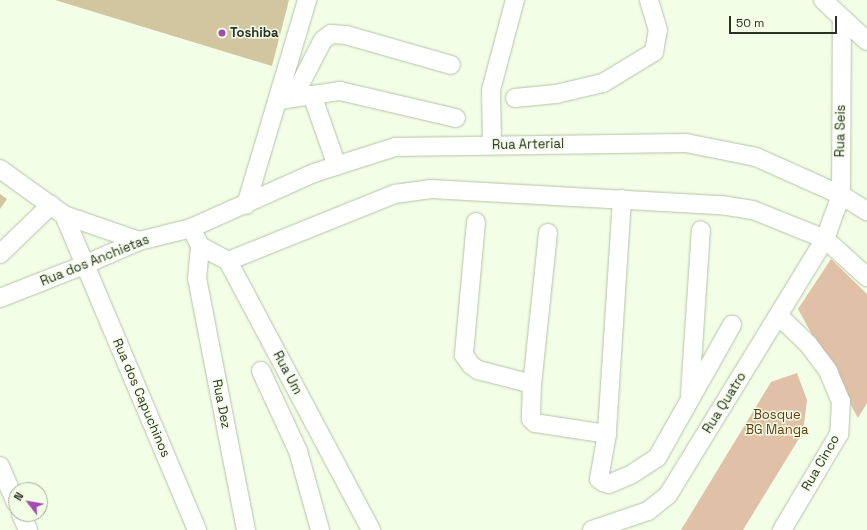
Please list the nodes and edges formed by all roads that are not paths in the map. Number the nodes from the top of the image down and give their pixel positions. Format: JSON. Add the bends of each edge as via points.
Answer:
{"nodes":[{"id":1,"x":307,"y":0,"type":"edge"},
{"id":2,"x":515,"y":0,"type":"edge"},
{"id":3,"x":648,"y":0,"type":"edge"},
{"id":4,"x":823,"y":0,"type":"edge"},
{"id":5,"x":842,"y":20,"type":"junction"},
{"id":6,"x":867,"y":40,"type":"edge"},
{"id":7,"x":451,"y":65,"type":"dead end"},
{"id":8,"x":312,"y":95,"type":"junction"},
{"id":9,"x":514,"y":98,"type":"dead end"},
{"id":10,"x":285,"y":100,"type":"junction"},
{"id":11,"x":456,"y":118,"type":"dead end"},
{"id":12,"x":492,"y":145,"type":"junction"},
{"id":13,"x":337,"y":166,"type":"junction"},
{"id":14,"x":0,"y":169,"type":"edge"},
{"id":15,"x":841,"y":195,"type":"junction"},
{"id":16,"x":622,"y":199,"type":"junction"},
{"id":17,"x":246,"y":205,"type":"junction"},
{"id":18,"x":57,"y":210,"type":"junction"},
{"id":19,"x":867,"y":211,"type":"edge"},
{"id":20,"x":476,"y":222,"type":"dead end"},
{"id":21,"x":191,"y":228,"type":"junction"},
{"id":22,"x":701,"y":230,"type":"dead end"},
{"id":23,"x":548,"y":233,"type":"dead end"},
{"id":24,"x":825,"y":239,"type":"junction"},
{"id":25,"x":139,"y":241,"type":"junction"},
{"id":26,"x":200,"y":246,"type":"junction"},
{"id":27,"x":0,"y":254,"type":"edge"},
{"id":28,"x":228,"y":261,"type":"junction"},
{"id":29,"x":84,"y":265,"type":"junction"},
{"id":30,"x":867,"y":277,"type":"edge"},
{"id":31,"x":0,"y":298,"type":"edge"},
{"id":32,"x":779,"y":316,"type":"junction"},
{"id":33,"x":732,"y":325,"type":"dead end"},
{"id":34,"x":261,"y":371,"type":"dead end"},
{"id":35,"x":532,"y":384,"type":"junction"},
{"id":36,"x":690,"y":399,"type":"junction"},
{"id":37,"x":607,"y":434,"type":"junction"},
{"id":38,"x":0,"y":466,"type":"edge"},
{"id":39,"x":8,"y":484,"type":"edge"},
{"id":40,"x":197,"y":530,"type":"edge"},
{"id":41,"x":246,"y":530,"type":"edge"},
{"id":42,"x":320,"y":530,"type":"edge"},
{"id":43,"x":372,"y":530,"type":"edge"},
{"id":44,"x":592,"y":530,"type":"edge"},
{"id":45,"x":782,"y":530,"type":"edge"}],
"edges":[{"from":1,"to":10,"type":"street"},
{"from":2,"to":12,"type":"street","via":[[491,90]]},
{"from":3,"to":9,"type":"street","via":[[658,30],[654,52],[603,83],[556,94]]},
{"from":4,"to":5,"type":"street"},
{"from":5,"to":6,"type":"street"},
{"from":5,"to":15,"type":"street","name":"Rua Seis"},
{"from":7,"to":10,"type":"street","via":[[346,35],[331,34],[323,40]]},
{"from":8,"to":10,"type":"street"},
{"from":8,"to":11,"type":"street","via":[[340,91]]},
{"from":8,"to":13,"type":"street"},
{"from":10,"to":17,"type":"street"},
{"from":12,"to":13,"type":"street","name":"Rua Arterial","via":[[394,147]]},
{"from":12,"to":15,"type":"street","name":"Rua Arterial","via":[[686,143],[756,157]]},
{"from":13,"to":17,"type":"street","name":"Rua Arterial","via":[[314,173]]},
{"from":14,"to":18,"type":"street"},
{"from":15,"to":19,"type":"street","name":"Rua Arterial"},
{"from":15,"to":24,"type":"street","name":"Rua Seis"},
{"from":16,"to":24,"type":"street","via":[[721,205],[753,210]]},
{"from":16,"to":28,"type":"street","via":[[431,189],[395,194]]},
{"from":16,"to":37,"type":"street"},
{"from":17,"to":21,"type":"street","name":"Rua Arterial"},
{"from":18,"to":25,"type":"street"},
{"from":18,"to":27,"type":"street"},
{"from":18,"to":29,"type":"street","name":"Rua dos Capuchinos"},
{"from":20,"to":35,"type":"street","via":[[464,355],[478,370]]},
{"from":21,"to":25,"type":"street","name":"Rua dos Anchietas"},
{"from":21,"to":26,"type":"street"},
{"from":22,"to":36,"type":"street"},
{"from":23,"to":35,"type":"street"},
{"from":24,"to":30,"type":"street"},
{"from":24,"to":32,"type":"street","name":"Rua Quatro"},
{"from":25,"to":29,"type":"street","name":"Rua dos Anchietas"},
{"from":26,"to":28,"type":"street"},
{"from":26,"to":41,"type":"street","name":"Rua Dez","via":[[197,278]]},
{"from":28,"to":43,"type":"street","name":"Rua Um"},
{"from":29,"to":31,"type":"street","name":"Rua dos Anchietas"},
{"from":29,"to":40,"type":"street","name":"Rua dos Capuchinos"},
{"from":32,"to":44,"type":"street","name":"Rua Quatro","via":[[668,495],[648,512]]},
{"from":32,"to":45,"type":"street","name":"Rua Cinco","via":[[808,344],[828,371],[841,401],[839,434]]},
{"from":33,"to":36,"type":"street"},
{"from":34,"to":42,"type":"street","via":[[298,451]]},
{"from":35,"to":37,"type":"street","via":[[531,419],[535,423]]},
{"from":36,"to":37,"type":"street","via":[[657,458],[632,474],[609,484],[599,479]]},
{"from":38,"to":39,"type":"street"}]}
